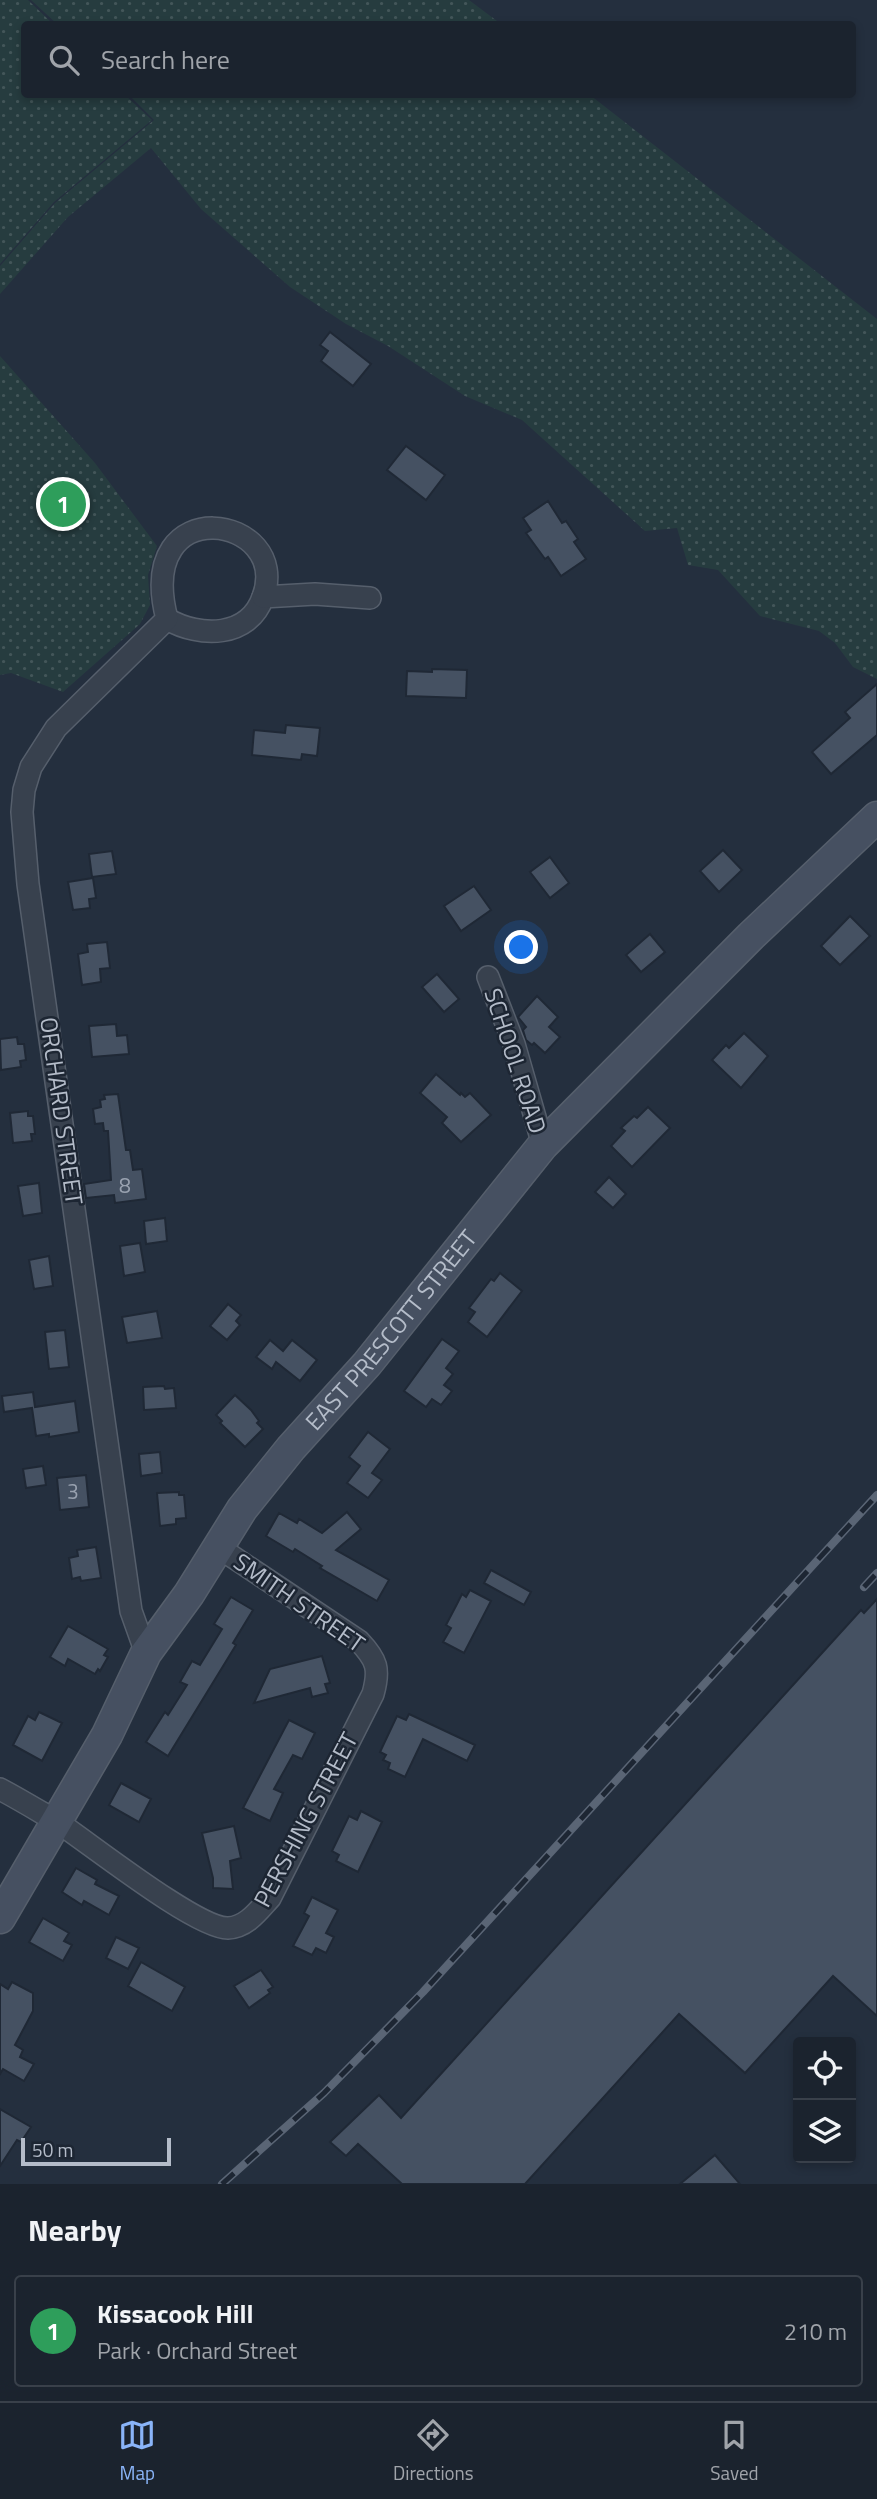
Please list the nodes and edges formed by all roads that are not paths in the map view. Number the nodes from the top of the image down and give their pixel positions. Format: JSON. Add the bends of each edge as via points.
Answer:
{"nodes":[{"id":1,"x":263,"y":597,"type":"junction"},
{"id":2,"x":370,"y":598,"type":"dead end"},
{"id":3,"x":167,"y":619,"type":"junction"},
{"id":4,"x":877,"y":817,"type":"edge"},
{"id":5,"x":488,"y":977,"type":"dead end"},
{"id":6,"x":542,"y":1145,"type":"junction"},
{"id":7,"x":218,"y":1547,"type":"junction"},
{"id":8,"x":146,"y":1653,"type":"junction"},
{"id":9,"x":375,"y":1664,"type":"joint"},
{"id":10,"x":0,"y":1789,"type":"edge"},
{"id":11,"x":56,"y":1822,"type":"junction"},
{"id":12,"x":0,"y":1917,"type":"edge"}],
"edges":[{"from":1,"to":2,"type":"street"},
{"from":1,"to":3,"type":"street","via":[[243,626],[218,631],[179,626]]},
{"from":1,"to":3,"type":"street","via":[[266,566],[259,550],[222,528],[198,529],[177,540],[164,563],[161,595]]},
{"from":3,"to":8,"type":"street","name":"ORCHARD STREET","via":[[56,728],[31,767],[22,812],[28,884],[131,1611]]},
{"from":4,"to":6,"type":"main road","name":"EAST PRESCOTT STREET"},
{"from":5,"to":6,"type":"street","name":"SCHOOL ROAD","via":[[514,1044]]},
{"from":6,"to":7,"type":"main road","name":"EAST PRESCOTT STREET","via":[[367,1364],[282,1458]]},
{"from":7,"to":8,"type":"main road","name":"EAST PRESCOTT STREET"},
{"from":7,"to":9,"type":"street","name":"SMITH STREET","via":[[351,1634],[372,1654]]},
{"from":8,"to":11,"type":"main road","name":"EAST PRESCOTT STREET","via":[[107,1735]]},
{"from":9,"to":11,"type":"street","name":"PERSHING STREET","via":[[378,1675],[373,1694],[270,1898],[239,1927],[224,1928],[185,1911]]},
{"from":10,"to":11,"type":"street"},
{"from":11,"to":12,"type":"main road","name":"EAST PRESCOTT STREET"}]}
